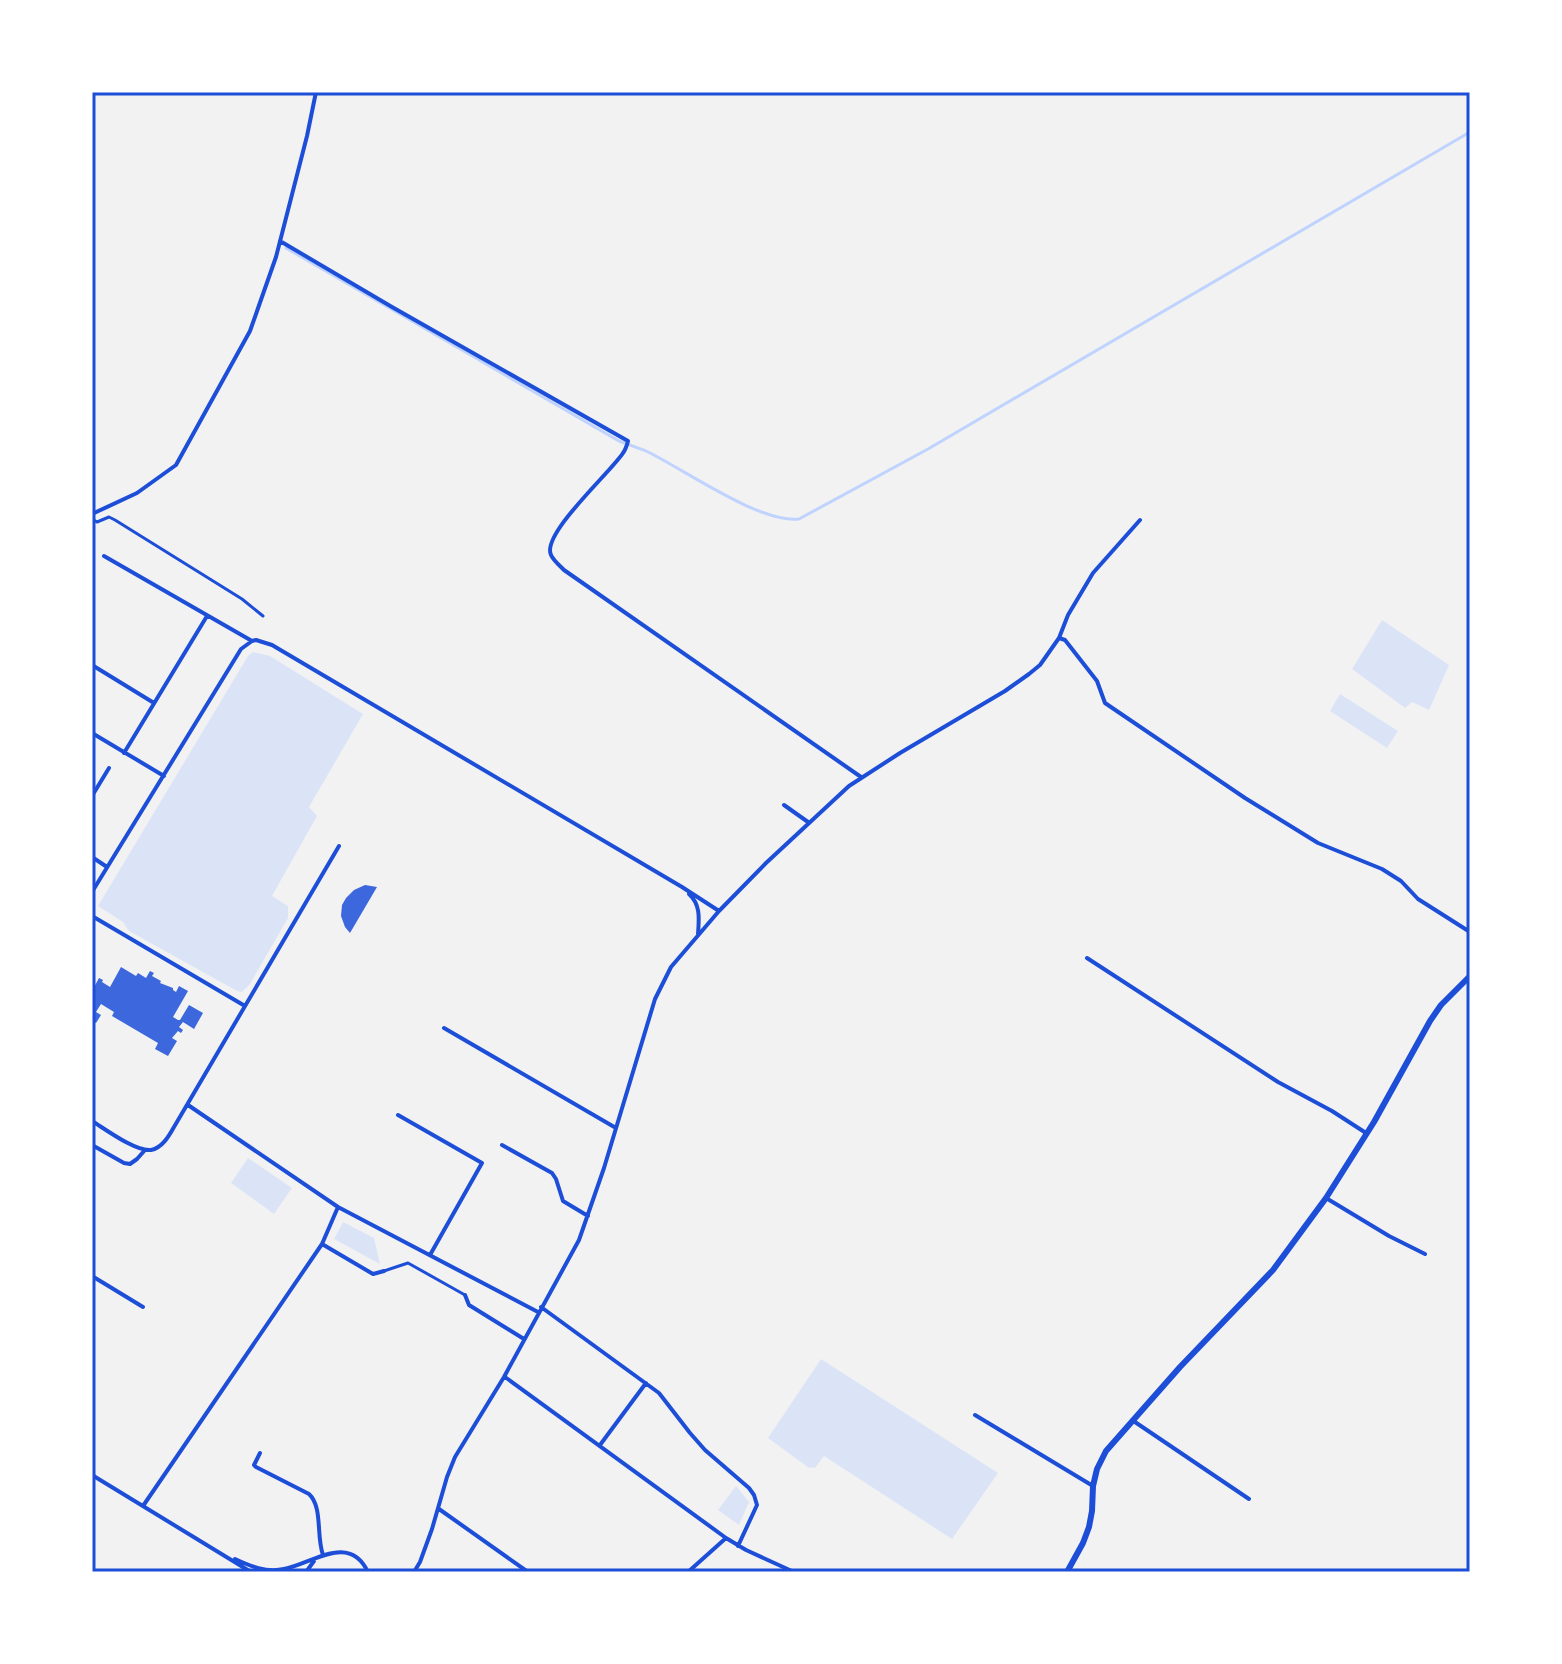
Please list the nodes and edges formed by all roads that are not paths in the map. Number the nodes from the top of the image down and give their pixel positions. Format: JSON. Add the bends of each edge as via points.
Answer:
{"nodes":[{"id":1,"x":316,"y":92,"type":"edge"},
{"id":2,"x":280,"y":241,"type":"junction"},
{"id":3,"x":92,"y":517,"type":"edge"},
{"id":4,"x":1140,"y":520,"type":"dead end"},
{"id":5,"x":104,"y":556,"type":"dead end"},
{"id":6,"x":207,"y":616,"type":"junction"},
{"id":7,"x":263,"y":616,"type":"dead end"},
{"id":8,"x":1059,"y":638,"type":"junction"},
{"id":9,"x":252,"y":641,"type":"junction"},
{"id":10,"x":92,"y":665,"type":"edge"},
{"id":11,"x":154,"y":703,"type":"junction"},
{"id":12,"x":92,"y":733,"type":"edge"},
{"id":13,"x":124,"y":753,"type":"junction"},
{"id":14,"x":109,"y":768,"type":"dead end"},
{"id":15,"x":164,"y":776,"type":"junction"},
{"id":16,"x":861,"y":777,"type":"junction"},
{"id":17,"x":92,"y":796,"type":"edge"},
{"id":18,"x":784,"y":805,"type":"dead end"},
{"id":19,"x":809,"y":823,"type":"junction"},
{"id":20,"x":339,"y":846,"type":"dead end"},
{"id":21,"x":92,"y":857,"type":"edge"},
{"id":22,"x":107,"y":867,"type":"junction"},
{"id":23,"x":682,"y":887,"type":"junction"},
{"id":24,"x":92,"y":892,"type":"edge"},
{"id":25,"x":719,"y":911,"type":"junction"},
{"id":26,"x":92,"y":916,"type":"edge"},
{"id":27,"x":1470,"y":932,"type":"edge"},
{"id":28,"x":698,"y":936,"type":"junction"},
{"id":29,"x":1087,"y":958,"type":"dead end"},
{"id":30,"x":1470,"y":976,"type":"edge"},
{"id":31,"x":245,"y":1006,"type":"junction"},
{"id":32,"x":444,"y":1028,"type":"dead end"},
{"id":33,"x":188,"y":1105,"type":"junction"},
{"id":34,"x":398,"y":1115,"type":"dead end"},
{"id":35,"x":92,"y":1121,"type":"edge"},
{"id":36,"x":616,"y":1128,"type":"junction"},
{"id":37,"x":1366,"y":1134,"type":"junction"},
{"id":38,"x":92,"y":1145,"type":"edge"},
{"id":39,"x":502,"y":1145,"type":"dead end"},
{"id":40,"x":145,"y":1150,"type":"junction"},
{"id":41,"x":1326,"y":1198,"type":"junction"},
{"id":42,"x":338,"y":1207,"type":"junction"},
{"id":43,"x":588,"y":1216,"type":"junction"},
{"id":44,"x":322,"y":1244,"type":"junction"},
{"id":45,"x":1425,"y":1254,"type":"dead end"},
{"id":46,"x":430,"y":1256,"type":"junction"},
{"id":47,"x":384,"y":1271,"type":"joint"},
{"id":48,"x":92,"y":1276,"type":"edge"},
{"id":49,"x":465,"y":1295,"type":"joint"},
{"id":50,"x":143,"y":1307,"type":"dead end"},
{"id":51,"x":540,"y":1310,"type":"junction"},
{"id":52,"x":524,"y":1339,"type":"junction"},
{"id":53,"x":504,"y":1377,"type":"junction"},
{"id":54,"x":646,"y":1383,"type":"junction"},
{"id":55,"x":975,"y":1415,"type":"dead end"},
{"id":56,"x":1132,"y":1420,"type":"junction"},
{"id":57,"x":600,"y":1446,"type":"junction"},
{"id":58,"x":260,"y":1453,"type":"dead end"},
{"id":59,"x":92,"y":1475,"type":"edge"},
{"id":60,"x":1093,"y":1486,"type":"junction"},
{"id":61,"x":1249,"y":1499,"type":"dead end"},
{"id":62,"x":143,"y":1506,"type":"junction"},
{"id":63,"x":438,"y":1509,"type":"junction"},
{"id":64,"x":726,"y":1538,"type":"junction"},
{"id":65,"x":738,"y":1546,"type":"junction"},
{"id":66,"x":215,"y":1549,"type":"junction"},
{"id":67,"x":323,"y":1555,"type":"junction"},
{"id":68,"x":316,"y":1559,"type":"junction"},
{"id":69,"x":369,"y":1571,"type":"edge"},
{"id":70,"x":251,"y":1572,"type":"edge"},
{"id":71,"x":306,"y":1572,"type":"edge"},
{"id":72,"x":414,"y":1572,"type":"edge"},
{"id":73,"x":528,"y":1572,"type":"edge"},
{"id":74,"x":688,"y":1572,"type":"edge"},
{"id":75,"x":794,"y":1572,"type":"edge"},
{"id":76,"x":1067,"y":1572,"type":"edge"}],
"edges":[{"from":1,"to":2,"type":"street"},
{"from":2,"to":3,"type":"street","via":[[250,331],[176,465]]},
{"from":2,"to":16,"type":"street","via":[[628,442],[556,533],[551,555],[564,570]]},
{"from":3,"to":7,"type":"street","via":[[97,522],[115,520]]},
{"from":4,"to":8,"type":"street","via":[[1093,573]]},
{"from":5,"to":6,"type":"street"},
{"from":6,"to":9,"type":"street"},
{"from":6,"to":11,"type":"street"},
{"from":8,"to":16,"type":"street","via":[[1029,674]]},
{"from":8,"to":27,"type":"street","via":[[1097,681],[1105,703],[1318,843],[1382,869]]},
{"from":9,"to":15,"type":"street","via":[[241,649]]},
{"from":9,"to":23,"type":"street","via":[[272,645]]},
{"from":10,"to":11,"type":"street"},
{"from":11,"to":13,"type":"street"},
{"from":12,"to":13,"type":"street"},
{"from":13,"to":15,"type":"street"},
{"from":14,"to":17,"type":"street"},
{"from":15,"to":22,"type":"street"},
{"from":16,"to":19,"type":"street"},
{"from":18,"to":19,"type":"street"},
{"from":19,"to":25,"type":"street"},
{"from":20,"to":31,"type":"street"},
{"from":21,"to":22,"type":"street"},
{"from":22,"to":24,"type":"street"},
{"from":23,"to":25,"type":"street"},
{"from":23,"to":28,"type":"street","via":[[699,910]]},
{"from":25,"to":28,"type":"street"},
{"from":26,"to":31,"type":"street"},
{"from":28,"to":36,"type":"street","via":[[661,984]]},
{"from":29,"to":37,"type":"street"},
{"from":30,"to":37,"type":"street","via":[[1430,1021]]},
{"from":31,"to":33,"type":"street"},
{"from":32,"to":36,"type":"street"},
{"from":33,"to":40,"type":"street","via":[[160,1146]]},
{"from":33,"to":42,"type":"street"},
{"from":34,"to":46,"type":"street","via":[[482,1163]]},
{"from":35,"to":40,"type":"street"},
{"from":36,"to":43,"type":"street"},
{"from":37,"to":41,"type":"street"},
{"from":38,"to":40,"type":"street","via":[[130,1164]]},
{"from":39,"to":43,"type":"street","via":[[552,1173],[563,1201]]},
{"from":41,"to":45,"type":"street"},
{"from":41,"to":56,"type":"street","via":[[1273,1270]]},
{"from":42,"to":44,"type":"street"},
{"from":42,"to":46,"type":"street"},
{"from":43,"to":51,"type":"street"},
{"from":44,"to":47,"type":"street","via":[[373,1274]]},
{"from":44,"to":62,"type":"street"},
{"from":46,"to":51,"type":"street"},
{"from":47,"to":49,"type":"street","via":[[408,1263]]},
{"from":48,"to":50,"type":"street"},
{"from":49,"to":52,"type":"street","via":[[469,1305]]},
{"from":51,"to":52,"type":"street"},
{"from":51,"to":54,"type":"street"},
{"from":52,"to":53,"type":"street"},
{"from":53,"to":57,"type":"street"},
{"from":53,"to":63,"type":"street","via":[[455,1457]]},
{"from":54,"to":57,"type":"street"},
{"from":54,"to":65,"type":"street","via":[[697,1442],[754,1495],[757,1505]]},
{"from":55,"to":60,"type":"street"},
{"from":56,"to":60,"type":"street","via":[[1101,1459]]},
{"from":56,"to":61,"type":"street"},
{"from":57,"to":64,"type":"street"},
{"from":58,"to":67,"type":"street","via":[[256,1467],[314,1498]]},
{"from":59,"to":62,"type":"street"},
{"from":60,"to":76,"type":"street","via":[[1089,1527]]},
{"from":62,"to":66,"type":"street"},
{"from":63,"to":72,"type":"street"},
{"from":63,"to":73,"type":"street"},
{"from":64,"to":65,"type":"street"},
{"from":64,"to":74,"type":"street"},
{"from":65,"to":75,"type":"street"},
{"from":66,"to":68,"type":"street","via":[[255,1569],[282,1570]]},
{"from":66,"to":70,"type":"street"},
{"from":67,"to":68,"type":"street"},
{"from":67,"to":69,"type":"street","via":[[350,1554]]},
{"from":68,"to":71,"type":"street"}]}
